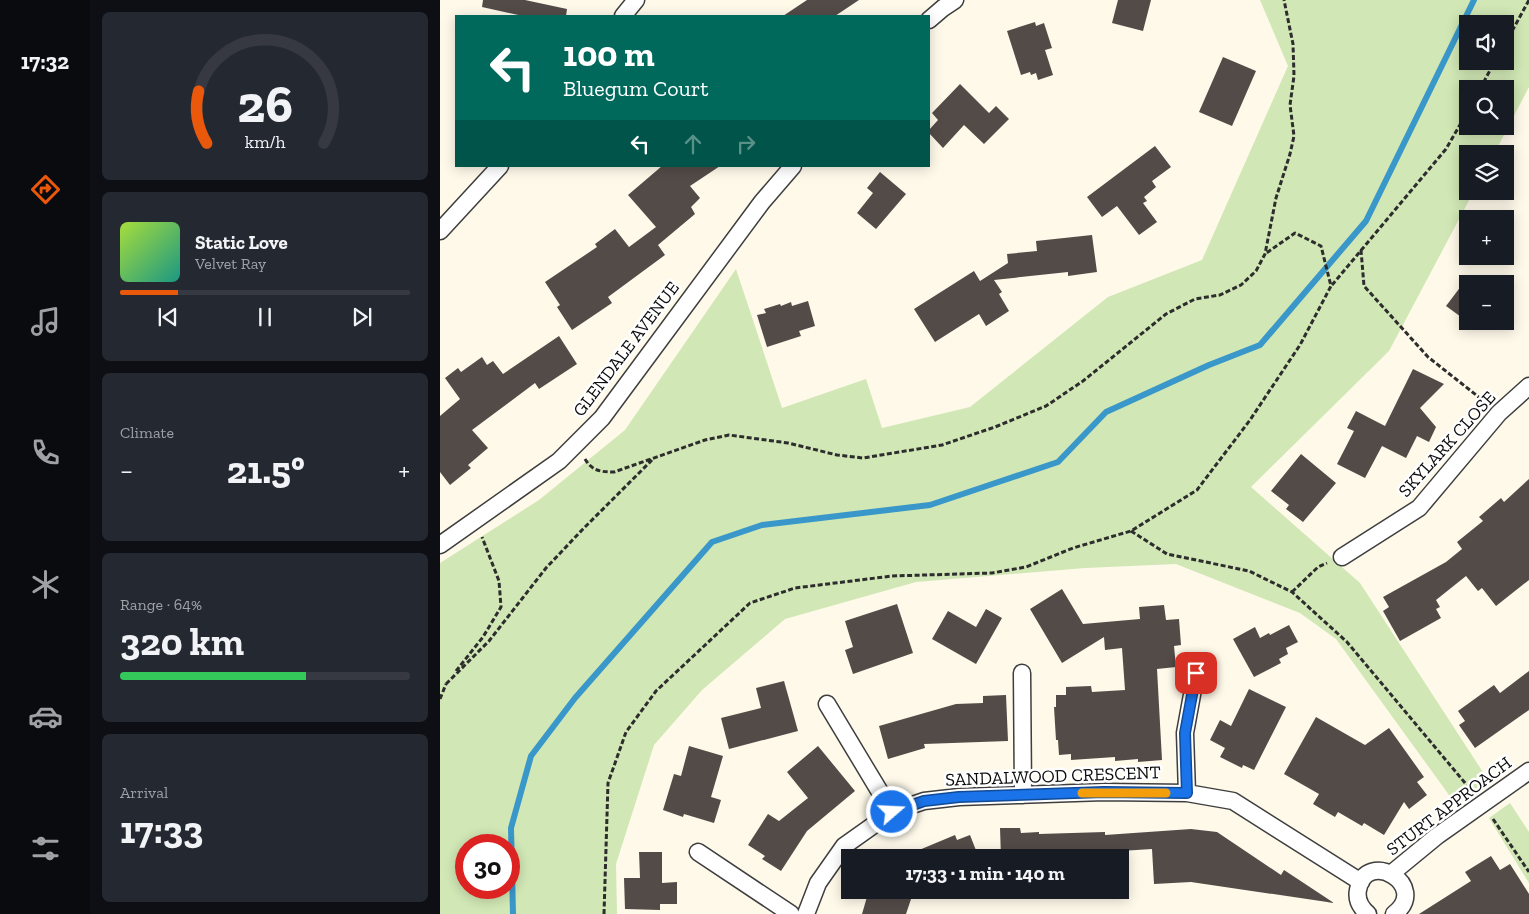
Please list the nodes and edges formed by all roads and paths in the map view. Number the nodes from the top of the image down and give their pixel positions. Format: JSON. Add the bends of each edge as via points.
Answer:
{"nodes":[{"id":1,"x":636,"y":0,"type":"edge"},
{"id":2,"x":955,"y":0,"type":"edge"},
{"id":3,"x":1284,"y":0,"type":"edge"},
{"id":4,"x":1529,"y":0,"type":"edge"},
{"id":5,"x":624,"y":15,"type":"edge"},
{"id":6,"x":930,"y":19,"type":"edge"},
{"id":7,"x":1514,"y":28,"type":"edge"},
{"id":8,"x":1459,"y":127,"type":"edge"},
{"id":9,"x":499,"y":167,"type":"edge"},
{"id":10,"x":792,"y":167,"type":"edge"},
{"id":11,"x":440,"y":231,"type":"edge"},
{"id":12,"x":1361,"y":250,"type":"junction"},
{"id":13,"x":1265,"y":254,"type":"junction"},
{"id":14,"x":1331,"y":286,"type":"junction"},
{"id":15,"x":1529,"y":386,"type":"edge"},
{"id":16,"x":1499,"y":413,"type":"junction"},
{"id":17,"x":576,"y":444,"type":"junction"},
{"id":18,"x":654,"y":458,"type":"junction"},
{"id":19,"x":475,"y":521,"type":"junction"},
{"id":20,"x":1131,"y":531,"type":"junction"},
{"id":21,"x":440,"y":545,"type":"edge"},
{"id":22,"x":1342,"y":557,"type":"joint"},
{"id":23,"x":1292,"y":592,"type":"junction"},
{"id":24,"x":1022,"y":673,"type":"dead end"},
{"id":25,"x":1196,"y":673,"type":"dead end"},
{"id":26,"x":446,"y":684,"type":"junction"},
{"id":27,"x":440,"y":699,"type":"edge"},
{"id":28,"x":827,"y":704,"type":"dead end"},
{"id":29,"x":1529,"y":771,"type":"edge"},
{"id":30,"x":1187,"y":793,"type":"junction"},
{"id":31,"x":1023,"y":796,"type":"junction"},
{"id":32,"x":1483,"y":803,"type":"junction"},
{"id":33,"x":892,"y":812,"type":"junction"},
{"id":34,"x":698,"y":852,"type":"dead end"},
{"id":35,"x":1529,"y":872,"type":"edge"},
{"id":36,"x":1392,"y":873,"type":"junction"},
{"id":37,"x":1361,"y":882,"type":"junction"},
{"id":38,"x":604,"y":914,"type":"edge"},
{"id":39,"x":791,"y":914,"type":"edge"},
{"id":40,"x":806,"y":914,"type":"edge"},
{"id":41,"x":1368,"y":914,"type":"edge"},
{"id":42,"x":1394,"y":914,"type":"edge"}],
"edges":[{"from":1,"to":5,"type":"street"},
{"from":2,"to":6,"type":"street"},
{"from":3,"to":13,"type":"path","via":[[1293,44],[1294,76],[1290,104],[1294,136],[1276,198]]},
{"from":4,"to":7,"type":"path"},
{"from":8,"to":12,"type":"path","via":[[1446,149]]},
{"from":9,"to":11,"type":"street"},
{"from":10,"to":17,"type":"street","name":"GLENDALE AVENUE","via":[[762,202],[602,418]]},
{"from":12,"to":14,"type":"path"},
{"from":12,"to":16,"type":"path","via":[[1364,286],[1428,357]]},
{"from":13,"to":14,"type":"path","via":[[1295,233],[1321,246]]},
{"from":13,"to":18,"type":"path","via":[[1256,271],[1241,285],[1220,295],[1195,299],[1166,314],[1083,381],[1046,406],[942,445],[863,458],[729,435]]},
{"from":14,"to":20,"type":"path","via":[[1300,345],[1250,420],[1197,490]]},
{"from":15,"to":16,"type":"street","name":"SKYLARK CLOSE"},
{"from":16,"to":22,"type":"street","name":"SKYLARK CLOSE","via":[[1419,508]]},
{"from":17,"to":18,"type":"path","via":[[588,464],[600,472],[614,472]]},
{"from":17,"to":19,"type":"street","name":"GLENDALE AVENUE","via":[[559,461]]},
{"from":18,"to":26,"type":"path","via":[[546,568],[489,641]]},
{"from":19,"to":21,"type":"street","name":"GLENDALE AVENUE"},
{"from":19,"to":26,"type":"path","via":[[499,581],[501,607],[483,637]]},
{"from":20,"to":23,"type":"path","via":[[1167,554],[1249,571]]},
{"from":20,"to":38,"type":"path","via":[[1073,548],[1026,567],[992,573],[892,576],[805,586],[750,603],[656,690],[626,732],[608,783]]},
{"from":22,"to":23,"type":"path","via":[[1318,567]]},
{"from":23,"to":32,"type":"path","via":[[1348,642]]},
{"from":24,"to":31,"type":"street"},
{"from":25,"to":30,"type":"street","via":[[1185,733]]},
{"from":26,"to":27,"type":"path"},
{"from":28,"to":33,"type":"street"},
{"from":29,"to":32,"type":"street","name":"STURT APPROACH"},
{"from":30,"to":31,"type":"street","name":"SANDALWOOD CRESCENT","via":[[1104,792]]},
{"from":30,"to":37,"type":"street","name":"SANDALWOOD CRESCENT","via":[[1233,802]]},
{"from":31,"to":33,"type":"street","name":"SANDALWOOD CRESCENT","via":[[924,801]]},
{"from":32,"to":35,"type":"path"},
{"from":32,"to":36,"type":"street","name":"STURT APPROACH"},
{"from":33,"to":40,"type":"street","name":"SANDALWOOD CRESCENT","via":[[844,846],[818,883]]},
{"from":34,"to":39,"type":"street"},
{"from":36,"to":37,"type":"street","via":[[1371,873]]},
{"from":36,"to":42,"type":"street","via":[[1405,892],[1402,907]]},
{"from":37,"to":41,"type":"street","via":[[1357,896]]}]}
